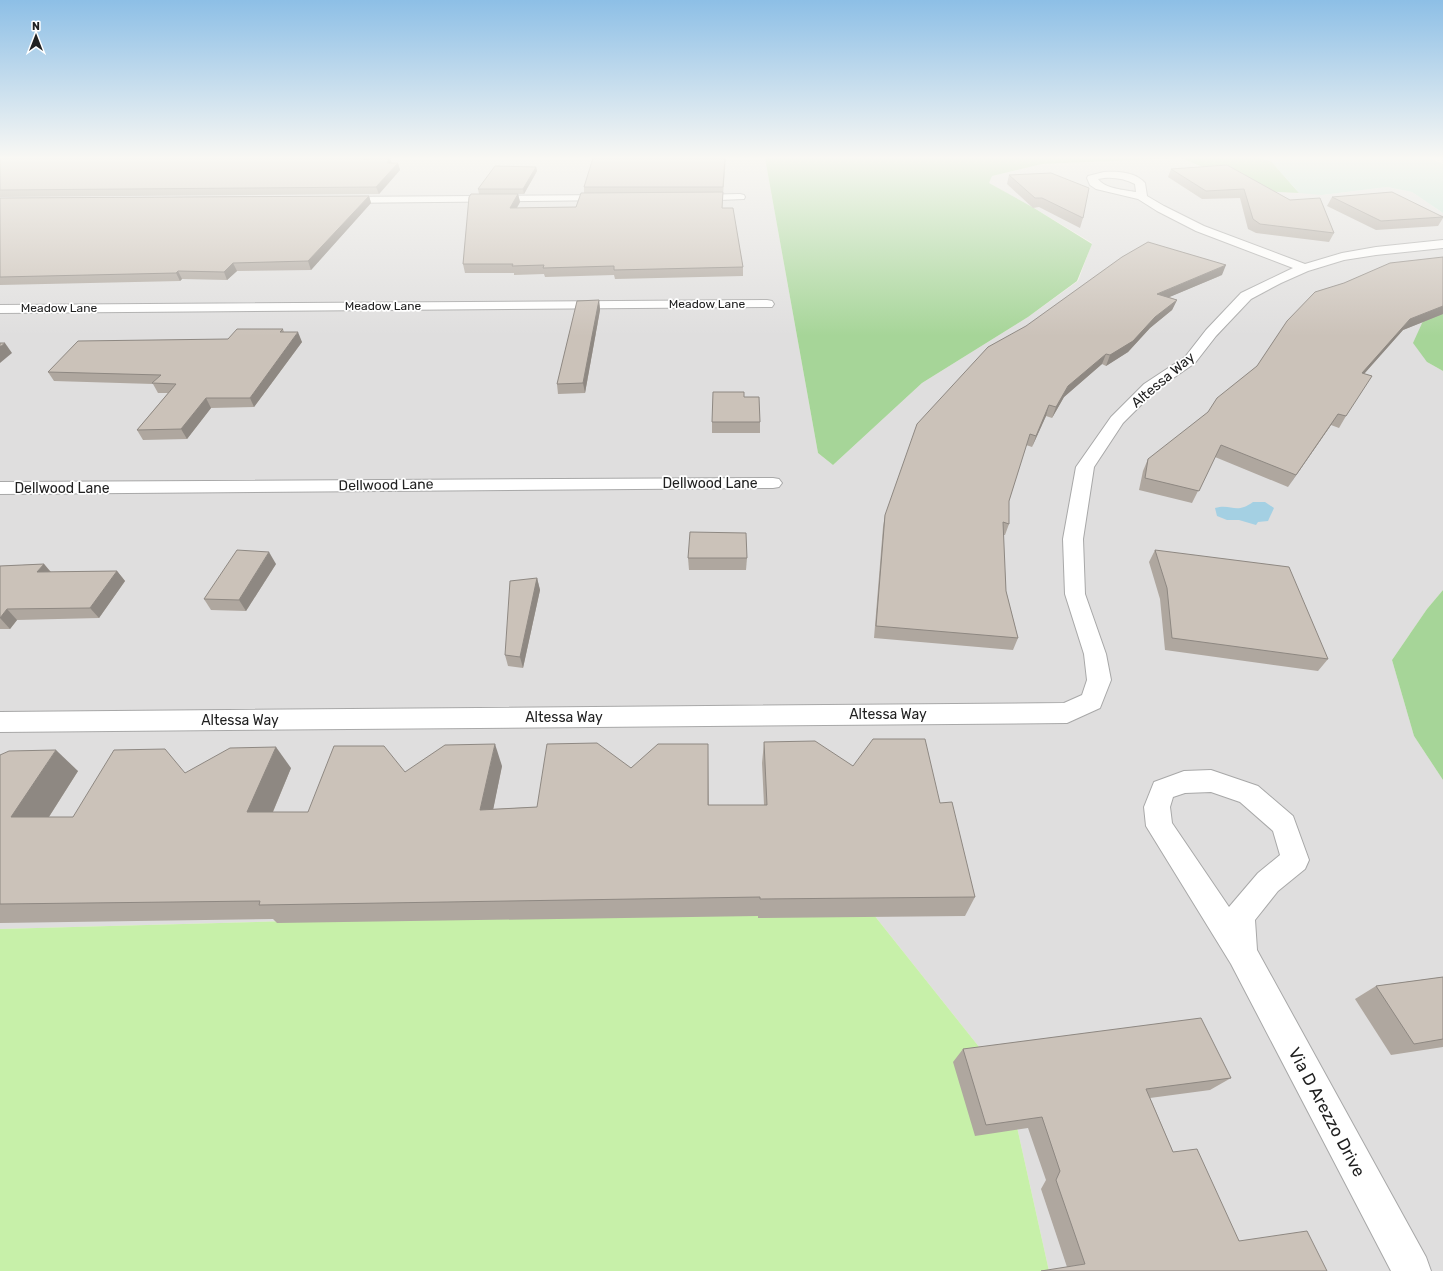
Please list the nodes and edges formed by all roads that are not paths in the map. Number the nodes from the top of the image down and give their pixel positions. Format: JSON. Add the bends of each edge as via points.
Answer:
{"nodes":[{"id":1,"x":1177,"y":217,"type":"edge"},
{"id":2,"x":1443,"y":244,"type":"edge"},
{"id":3,"x":1304,"y":268,"type":"junction"},
{"id":4,"x":767,"y":304,"type":"dead end"},
{"id":5,"x":0,"y":309,"type":"edge"},
{"id":6,"x":773,"y":483,"type":"dead end"},
{"id":7,"x":0,"y":488,"type":"edge"},
{"id":8,"x":0,"y":722,"type":"edge"},
{"id":9,"x":1242,"y":953,"type":"junction"},
{"id":10,"x":1412,"y":1271,"type":"edge"}],
"edges":[{"from":1,"to":3,"type":"street"},
{"from":2,"to":3,"type":"street","name":"Altessa Way","via":[[1376,251]]},
{"from":3,"to":8,"type":"street","name":"Altessa Way","via":[[1246,296],[1190,360],[1150,387],[1117,420],[1085,467],[1073,539],[1075,594],[1095,654],[1099,680],[1092,700],[1067,713]]},
{"from":4,"to":5,"type":"street","name":"Meadow Lane"},
{"from":6,"to":7,"type":"street","name":"Dellwood Lane"},
{"from":9,"to":9,"type":"street","name":"Via D Arezzo Drive","via":[[1240,916],[1268,882],[1295,860],[1284,824],[1249,794],[1211,781],[1184,782],[1163,790],[1157,807],[1159,826]]},
{"from":9,"to":10,"type":"street","name":"Via D Arezzo Drive"}]}
